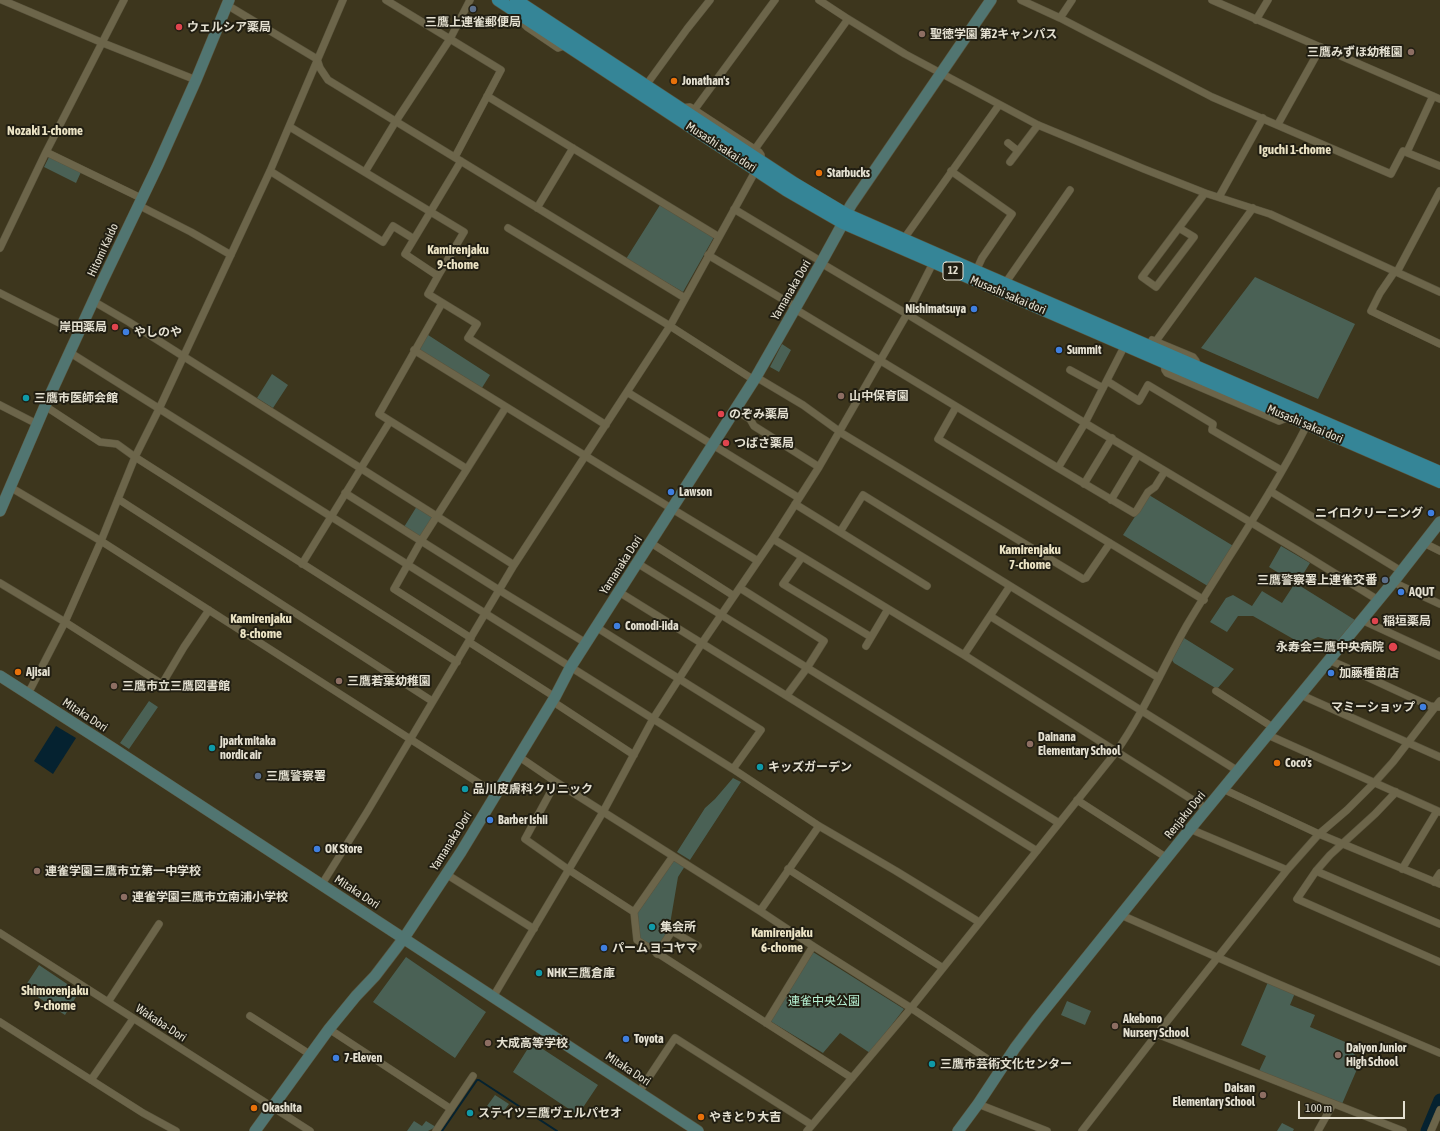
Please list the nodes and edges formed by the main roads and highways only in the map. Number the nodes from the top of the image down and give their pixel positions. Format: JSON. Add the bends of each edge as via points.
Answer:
{"nodes":[{"id":1,"x":498,"y":0,"type":"edge"},
{"id":2,"x":991,"y":0,"type":"edge"},
{"id":3,"x":228,"y":2,"type":"edge"},
{"id":4,"x":518,"y":3,"type":"edge"},
{"id":5,"x":603,"y":58,"type":"junction"},
{"id":6,"x":616,"y":77,"type":"junction"},
{"id":7,"x":643,"y":90,"type":"junction"},
{"id":8,"x":759,"y":166,"type":"junction"},
{"id":9,"x":844,"y":218,"type":"junction"},
{"id":10,"x":1002,"y":288,"type":"junction"},
{"id":11,"x":1126,"y":342,"type":"junction"},
{"id":12,"x":1440,"y":472,"type":"edge"},
{"id":13,"x":1440,"y":482,"type":"edge"},
{"id":14,"x":0,"y":511,"type":"edge"},
{"id":15,"x":1440,"y":522,"type":"edge"},
{"id":16,"x":0,"y":676,"type":"edge"},
{"id":17,"x":404,"y":938,"type":"junction"},
{"id":18,"x":255,"y":1131,"type":"edge"},
{"id":19,"x":698,"y":1131,"type":"edge"},
{"id":20,"x":958,"y":1131,"type":"edge"}],
"edges":[{"from":1,"to":4,"type":"main road","name":"Musashi sakai dori","number":"12"},
{"from":2,"to":9,"type":"main road","name":"Yamanaka Dori"},
{"from":3,"to":14,"type":"main road","name":"Hitomi Kaido","via":[[196,80],[69,352]]},
{"from":4,"to":5,"type":"main road","name":"Musashi sakai dori","number":"12"},
{"from":4,"to":6,"type":"main road","name":"Musashi sakai dori","number":"12","via":[[526,18]]},
{"from":5,"to":6,"type":"main road","via":[[620,74]]},
{"from":5,"to":7,"type":"main road","name":"Musashi sakai dori","number":"12"},
{"from":6,"to":7,"type":"main road","name":"Musashi sakai dori","number":"12"},
{"from":7,"to":8,"type":"main road","name":"Musashi sakai dori","number":"12"},
{"from":7,"to":8,"type":"main road","name":"Musashi sakai dori","number":"12","via":[[680,108]]},
{"from":8,"to":9,"type":"main road","name":"Musashi sakai dori","number":"12","via":[[800,198]]},
{"from":9,"to":10,"type":"main road","name":"Musashi sakai dori","number":"12","via":[[933,263]]},
{"from":9,"to":10,"type":"main road","name":"Musashi sakai dori","number":"12","via":[[976,272]]},
{"from":9,"to":17,"type":"main road","name":"Yamanaka Dori","via":[[822,262],[755,379],[570,668],[461,852]]},
{"from":10,"to":11,"type":"main road","name":"Musashi sakai dori","number":"12"},
{"from":11,"to":12,"type":"main road","name":"Musashi sakai dori","number":"12","via":[[1143,344]]},
{"from":11,"to":13,"type":"main road","name":"Musashi sakai dori","number":"12","via":[[1164,363]]},
{"from":15,"to":20,"type":"main road","name":"Renjaku Dori","via":[[1037,1019]]},
{"from":16,"to":17,"type":"main road","name":"Mitaka Dori"},
{"from":17,"to":18,"type":"main road","name":"Yamanaka Dori","via":[[329,1029]]},
{"from":17,"to":19,"type":"main road","name":"Mitaka Dori"}]}
